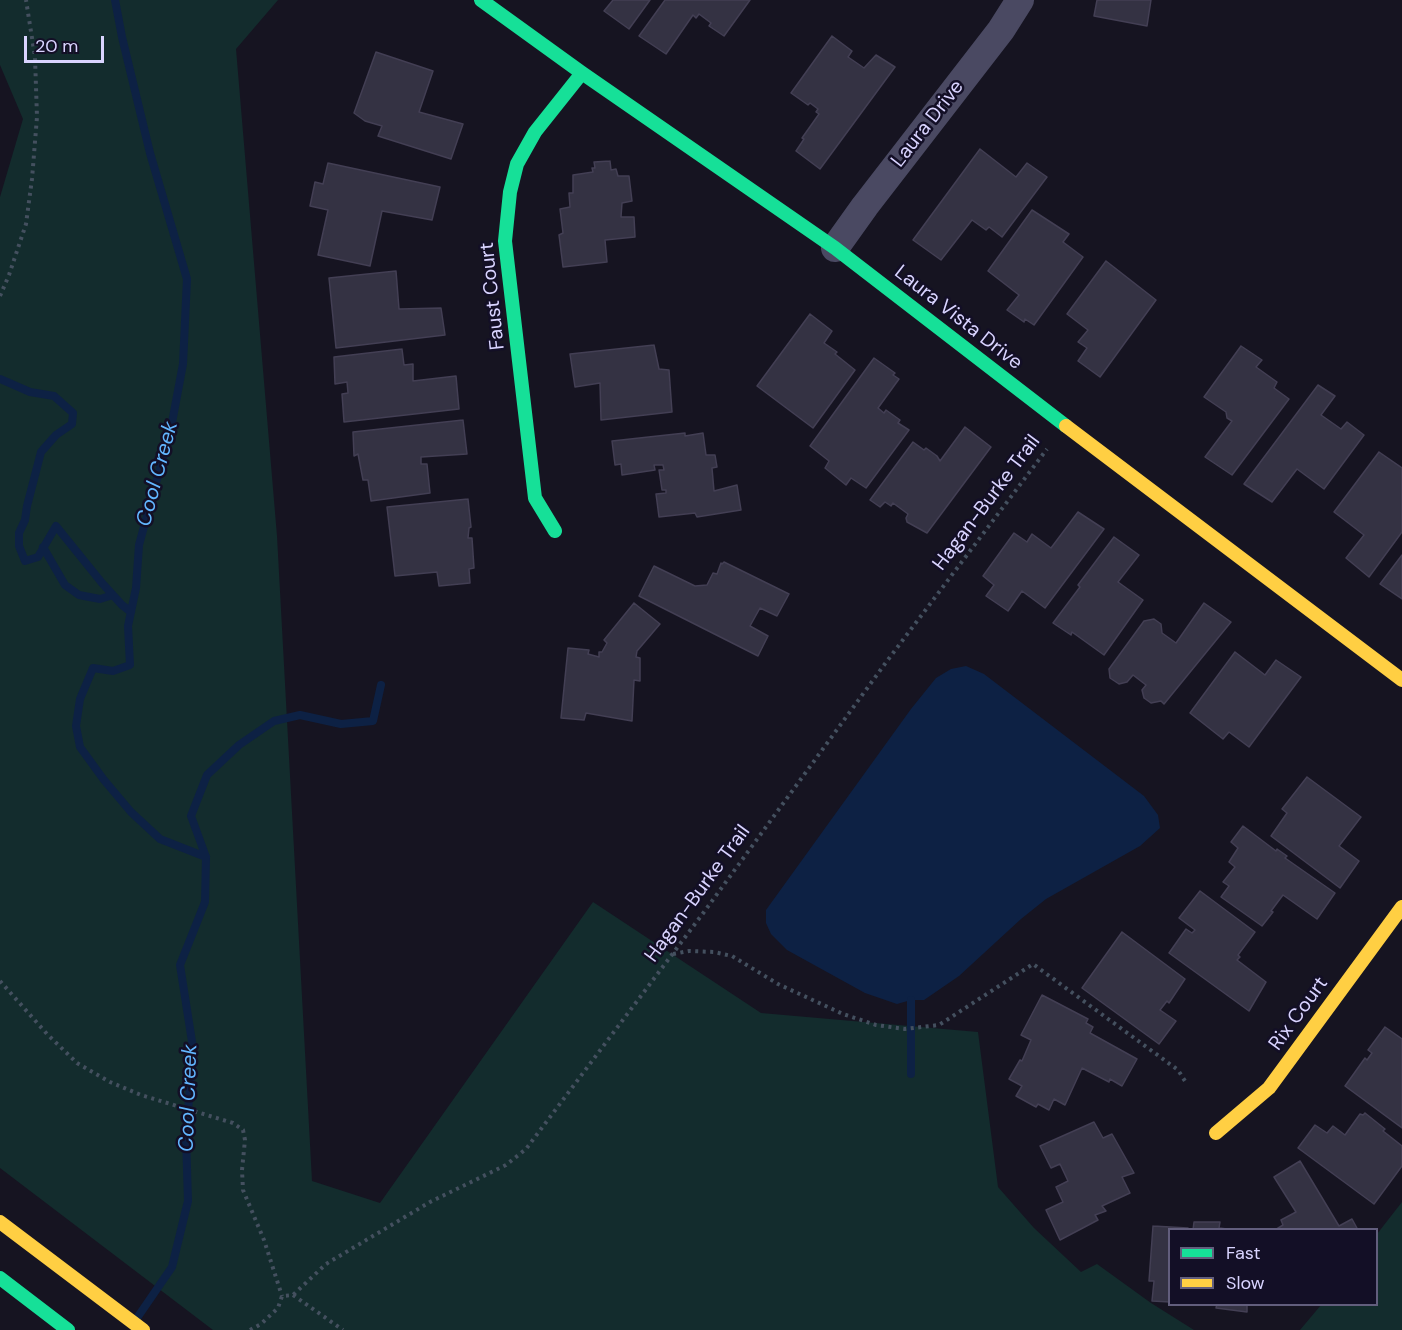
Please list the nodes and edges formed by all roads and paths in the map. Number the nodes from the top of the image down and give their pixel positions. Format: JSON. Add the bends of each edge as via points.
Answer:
{"nodes":[{"id":1,"x":26,"y":0,"type":"edge"},
{"id":2,"x":482,"y":0,"type":"edge"},
{"id":3,"x":1020,"y":0,"type":"edge"},
{"id":4,"x":582,"y":72,"type":"junction"},
{"id":5,"x":835,"y":248,"type":"junction"},
{"id":6,"x":0,"y":296,"type":"edge"},
{"id":7,"x":1065,"y":426,"type":"junction"},
{"id":8,"x":555,"y":531,"type":"dead end"},
{"id":9,"x":1402,"y":680,"type":"edge"},
{"id":10,"x":1402,"y":908,"type":"edge"},
{"id":11,"x":673,"y":954,"type":"junction"},
{"id":12,"x":0,"y":981,"type":"edge"},
{"id":13,"x":1185,"y":1081,"type":"dead end"},
{"id":14,"x":1216,"y":1133,"type":"dead end"},
{"id":15,"x":0,"y":1222,"type":"edge"},
{"id":16,"x":0,"y":1278,"type":"edge"},
{"id":17,"x":293,"y":1295,"type":"junction"},
{"id":18,"x":282,"y":1296,"type":"junction"},
{"id":19,"x":68,"y":1330,"type":"edge"},
{"id":20,"x":143,"y":1330,"type":"edge"},
{"id":21,"x":250,"y":1330,"type":"edge"},
{"id":22,"x":344,"y":1330,"type":"edge"}],
"edges":[{"from":1,"to":6,"type":"path","via":[[35,57],[37,117],[32,179],[26,224]]},
{"from":2,"to":4,"type":"main road","name":"Laura Vista Drive"},
{"from":3,"to":5,"type":"street","name":"Laura Drive"},
{"from":4,"to":5,"type":"main road","name":"Laura Vista Drive"},
{"from":4,"to":8,"type":"main road","name":"Faust Court","via":[[535,132],[517,164],[506,241],[535,498]]},
{"from":5,"to":7,"type":"main road","name":"Laura Vista Drive"},
{"from":7,"to":9,"type":"main road","name":"Laura Vista Drive"},
{"from":7,"to":11,"type":"path","name":"Hagan-Burke Trail"},
{"from":10,"to":14,"type":"main road","name":"Rix Court","via":[[1269,1088]]},
{"from":11,"to":13,"type":"path","via":[[689,951],[732,956],[778,984],[832,1009],[876,1025],[905,1029],[939,1025],[1033,964],[1178,1070]]},
{"from":11,"to":17,"type":"path","name":"Hagan-Burke Trail","via":[[526,1149],[506,1165],[429,1202],[326,1264]]},
{"from":12,"to":18,"type":"path","via":[[77,1063],[141,1095],[233,1123],[243,1130],[243,1190]]},
{"from":15,"to":20,"type":"main road"},
{"from":16,"to":19,"type":"main road"},
{"from":17,"to":18,"type":"path"},
{"from":17,"to":22,"type":"path"},
{"from":18,"to":21,"type":"path","via":[[278,1308]]}]}
